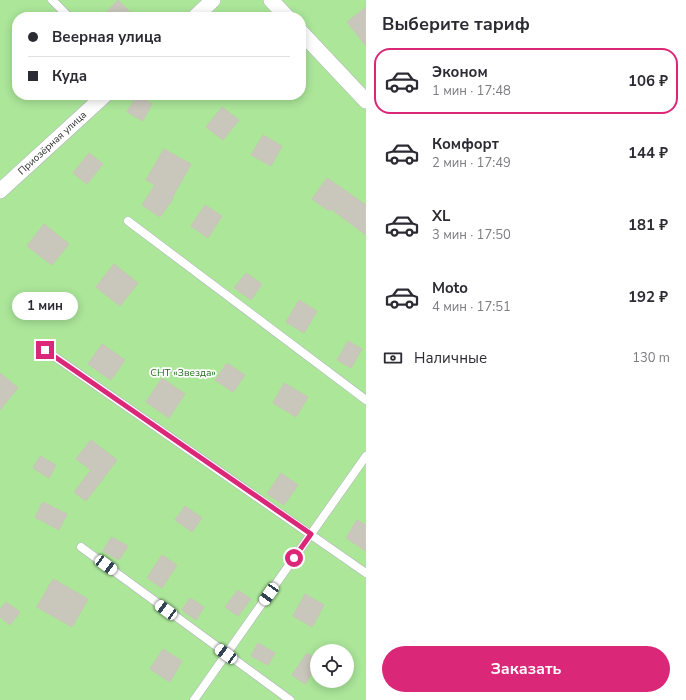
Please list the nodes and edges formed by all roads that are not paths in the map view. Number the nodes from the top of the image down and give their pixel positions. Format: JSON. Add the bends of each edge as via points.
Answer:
{"nodes":[{"id":1,"x":52,"y":0,"type":"edge"},
{"id":2,"x":214,"y":0,"type":"edge"},
{"id":3,"x":271,"y":0,"type":"edge"},
{"id":4,"x":64,"y":12,"type":"edge"},
{"id":5,"x":201,"y":12,"type":"edge"},
{"id":6,"x":282,"y":12,"type":"edge"},
{"id":7,"x":306,"y":37,"type":"edge"},
{"id":8,"x":99,"y":100,"type":"edge"},
{"id":9,"x":366,"y":101,"type":"edge"},
{"id":10,"x":2,"y":187,"type":"edge"},
{"id":11,"x":128,"y":221,"type":"dead end"},
{"id":12,"x":45,"y":350,"type":"dead end"},
{"id":13,"x":366,"y":400,"type":"edge"},
{"id":14,"x":366,"y":456,"type":"edge"},
{"id":15,"x":311,"y":534,"type":"junction"},
{"id":16,"x":81,"y":547,"type":"dead end"},
{"id":17,"x":366,"y":573,"type":"edge"},
{"id":18,"x":226,"y":654,"type":"junction"},
{"id":19,"x":194,"y":700,"type":"edge"},
{"id":20,"x":290,"y":700,"type":"edge"}],
"edges":[{"from":1,"to":4,"type":"lane"},
{"from":2,"to":5,"type":"street"},
{"from":3,"to":6,"type":"street"},
{"from":7,"to":9,"type":"street"},
{"from":8,"to":10,"type":"street","name":"Приозёрная улица"},
{"from":11,"to":13,"type":"lane"},
{"from":12,"to":15,"type":"lane"},
{"from":14,"to":15,"type":"lane"},
{"from":15,"to":17,"type":"lane"},
{"from":15,"to":18,"type":"lane"},
{"from":16,"to":18,"type":"lane"},
{"from":18,"to":19,"type":"lane"},
{"from":18,"to":20,"type":"lane"}]}
